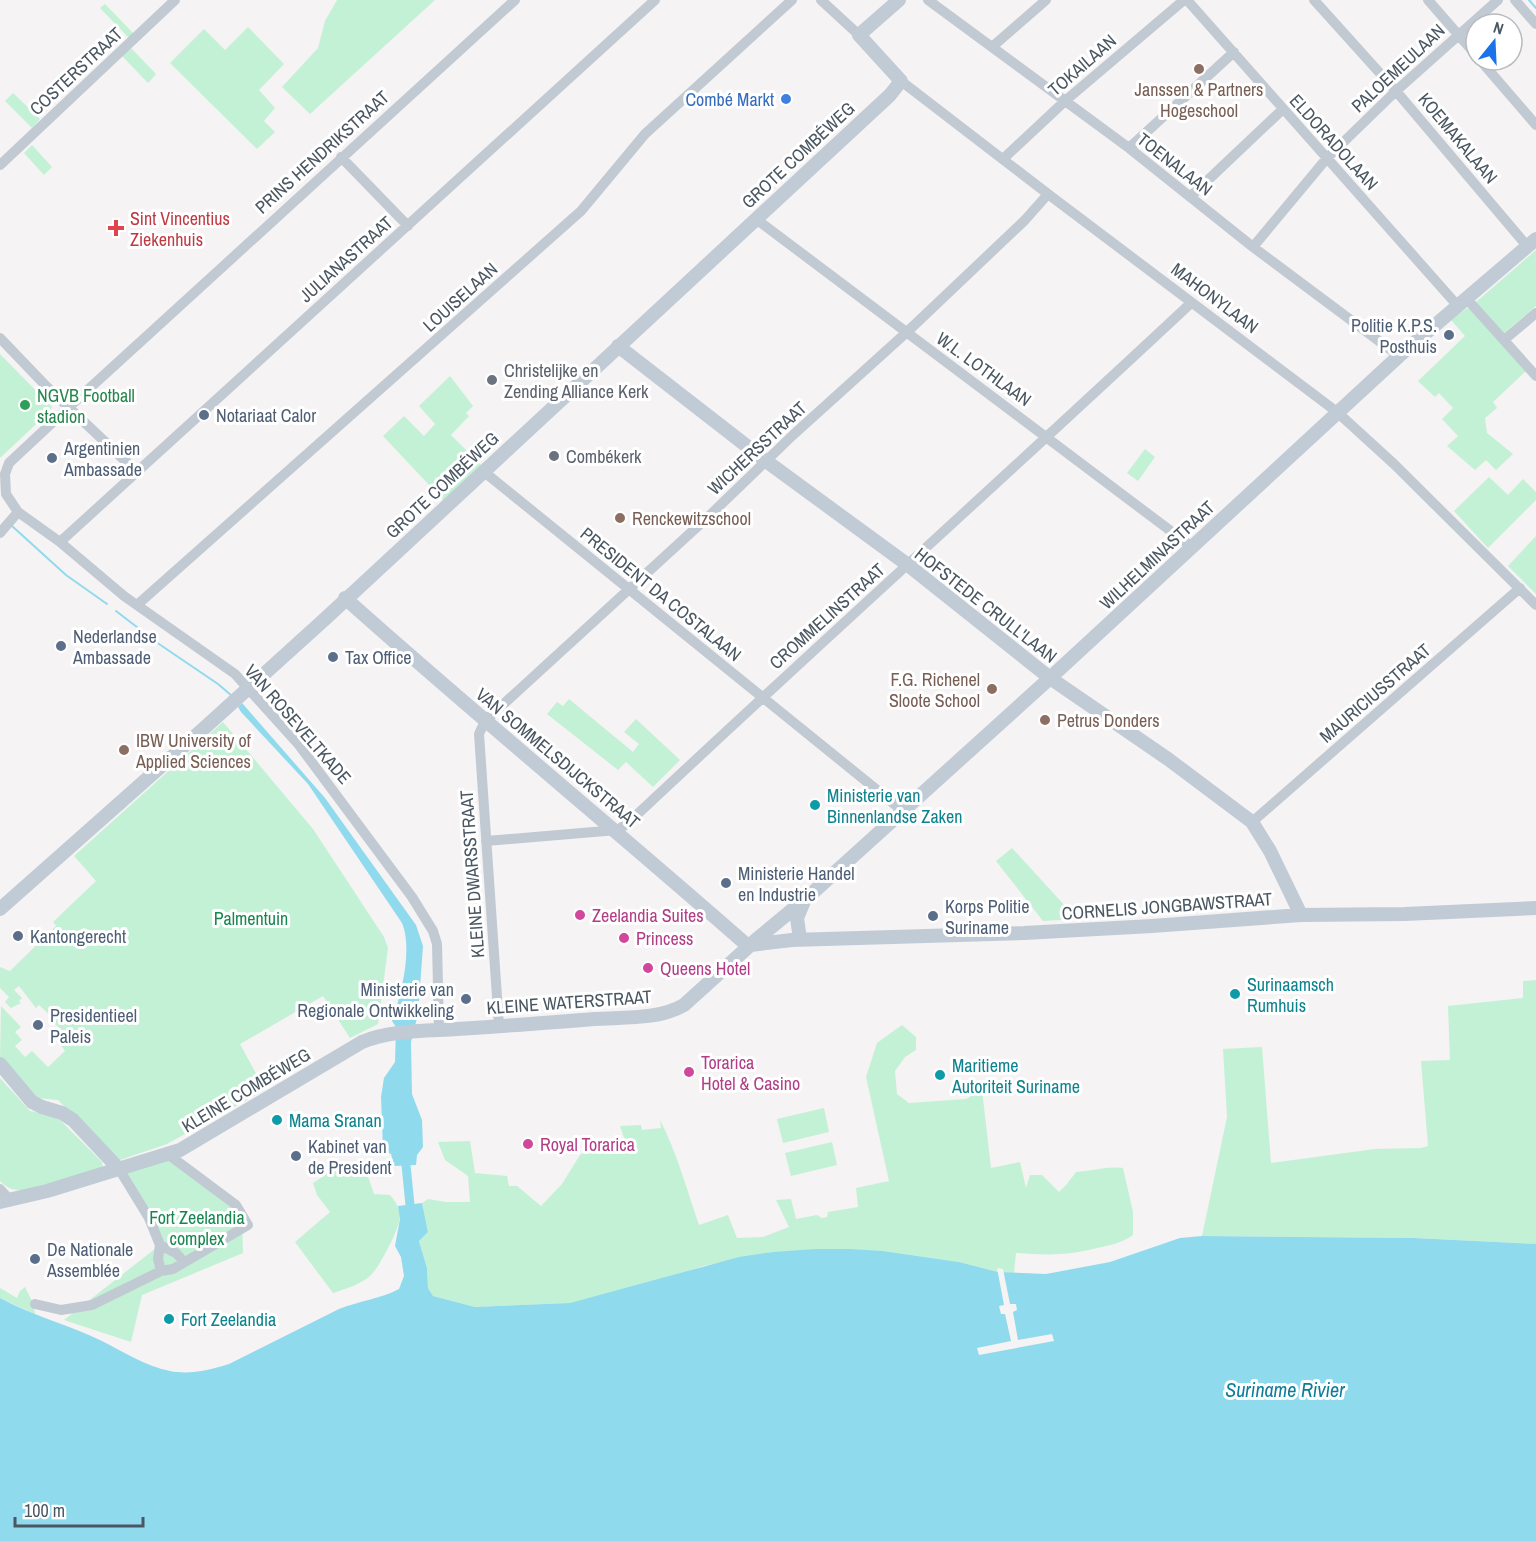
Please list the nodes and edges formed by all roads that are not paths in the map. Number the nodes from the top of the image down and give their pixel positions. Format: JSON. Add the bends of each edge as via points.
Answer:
{"nodes":[{"id":1,"x":176,"y":0,"type":"edge"},
{"id":2,"x":515,"y":0,"type":"edge"},
{"id":3,"x":655,"y":0,"type":"edge"},
{"id":4,"x":792,"y":0,"type":"edge"},
{"id":5,"x":821,"y":0,"type":"edge"},
{"id":6,"x":899,"y":0,"type":"edge"},
{"id":7,"x":928,"y":0,"type":"edge"},
{"id":8,"x":1046,"y":0,"type":"edge"},
{"id":9,"x":1314,"y":0,"type":"edge"},
{"id":10,"x":1428,"y":0,"type":"edge"},
{"id":11,"x":1498,"y":0,"type":"edge"},
{"id":12,"x":1515,"y":0,"type":"edge"},
{"id":13,"x":1190,"y":1,"type":"edge"},
{"id":14,"x":1536,"y":24,"type":"edge"},
{"id":15,"x":859,"y":35,"type":"junction"},
{"id":16,"x":1459,"y":35,"type":"junction"},
{"id":17,"x":1464,"y":41,"type":"edge"},
{"id":18,"x":992,"y":47,"type":"junction"},
{"id":19,"x":1234,"y":52,"type":"junction"},
{"id":20,"x":1490,"y":72,"type":"edge"},
{"id":21,"x":901,"y":81,"type":"junction"},
{"id":22,"x":1396,"y":91,"type":"junction"},
{"id":23,"x":1065,"y":101,"type":"junction"},
{"id":24,"x":1283,"y":109,"type":"junction"},
{"id":25,"x":1536,"y":125,"type":"edge"},
{"id":26,"x":1129,"y":148,"type":"junction"},
{"id":27,"x":341,"y":157,"type":"junction"},
{"id":28,"x":1327,"y":158,"type":"junction"},
{"id":29,"x":1004,"y":159,"type":"junction"},
{"id":30,"x":0,"y":165,"type":"edge"},
{"id":31,"x":1048,"y":194,"type":"junction"},
{"id":32,"x":1190,"y":197,"type":"junction"},
{"id":33,"x":756,"y":219,"type":"junction"},
{"id":34,"x":408,"y":226,"type":"junction"},
{"id":35,"x":1532,"y":243,"type":"edge"},
{"id":36,"x":1253,"y":247,"type":"junction"},
{"id":37,"x":1461,"y":301,"type":"junction"},
{"id":38,"x":1191,"y":303,"type":"junction"},
{"id":39,"x":1536,"y":313,"type":"edge"},
{"id":40,"x":907,"y":332,"type":"junction"},
{"id":41,"x":0,"y":338,"type":"edge"},
{"id":42,"x":1504,"y":340,"type":"junction"},
{"id":43,"x":618,"y":346,"type":"junction"},
{"id":44,"x":1399,"y":356,"type":"junction"},
{"id":45,"x":1536,"y":376,"type":"edge"},
{"id":46,"x":69,"y":407,"type":"junction"},
{"id":47,"x":1337,"y":412,"type":"junction"},
{"id":48,"x":1048,"y":437,"type":"junction"},
{"id":49,"x":766,"y":461,"type":"junction"},
{"id":50,"x":483,"y":471,"type":"junction"},
{"id":51,"x":137,"y":472,"type":"junction"},
{"id":52,"x":4,"y":483,"type":"joint"},
{"id":53,"x":16,"y":514,"type":"junction"},
{"id":54,"x":1,"y":532,"type":"edge"},
{"id":55,"x":60,"y":542,"type":"junction"},
{"id":56,"x":1192,"y":547,"type":"junction"},
{"id":57,"x":908,"y":565,"type":"junction"},
{"id":58,"x":1520,"y":588,"type":"junction"},
{"id":59,"x":629,"y":590,"type":"junction"},
{"id":60,"x":345,"y":598,"type":"junction"},
{"id":61,"x":137,"y":605,"type":"junction"},
{"id":62,"x":1536,"y":605,"type":"edge"},
{"id":63,"x":1050,"y":678,"type":"junction"},
{"id":64,"x":245,"y":690,"type":"junction"},
{"id":65,"x":763,"y":697,"type":"junction"},
{"id":66,"x":485,"y":721,"type":"junction"},
{"id":67,"x":903,"y":811,"type":"junction"},
{"id":68,"x":1252,"y":822,"type":"junction"},
{"id":69,"x":617,"y":830,"type":"junction"},
{"id":70,"x":486,"y":841,"type":"junction"},
{"id":71,"x":799,"y":908,"type":"junction"},
{"id":72,"x":1536,"y":908,"type":"edge"},
{"id":73,"x":0,"y":909,"type":"edge"},
{"id":74,"x":1301,"y":915,"type":"junction"},
{"id":75,"x":796,"y":939,"type":"junction"},
{"id":76,"x":823,"y":939,"type":"junction"},
{"id":77,"x":748,"y":946,"type":"junction"},
{"id":78,"x":498,"y":1026,"type":"junction"},
{"id":79,"x":439,"y":1030,"type":"junction"},
{"id":80,"x":388,"y":1035,"type":"joint"},
{"id":81,"x":0,"y":1064,"type":"edge"},
{"id":82,"x":169,"y":1155,"type":"junction"},
{"id":83,"x":119,"y":1169,"type":"junction"},
{"id":84,"x":0,"y":1190,"type":"edge"},
{"id":85,"x":5,"y":1201,"type":"edge"},
{"id":86,"x":160,"y":1245,"type":"junction"},
{"id":87,"x":184,"y":1262,"type":"junction"},
{"id":88,"x":161,"y":1271,"type":"junction"},
{"id":89,"x":35,"y":1304,"type":"dead end"}],
"edges":[{"from":1,"to":30,"type":"street","name":"COSTERSTRAAT"},
{"from":2,"to":27,"type":"street","name":"PRINS HENDRIKSTRAAT"},
{"from":3,"to":34,"type":"street","name":"JULIANASTRAAT"},
{"from":4,"to":61,"type":"street","name":"LOUISELAAN","via":[[645,134],[581,211]]},
{"from":5,"to":15,"type":"street"},
{"from":6,"to":15,"type":"street"},
{"from":7,"to":18,"type":"street","name":"TOENALAAN"},
{"from":8,"to":18,"type":"street"},
{"from":9,"to":22,"type":"street","name":"KOEMAKALAAN"},
{"from":10,"to":16,"type":"street"},
{"from":11,"to":16,"type":"street","name":"PALOEMEULAAN"},
{"from":12,"to":14,"type":"street"},
{"from":13,"to":19,"type":"street","name":"ELDORADOLAAN"},
{"from":13,"to":23,"type":"street","name":"TOKAILAAN"},
{"from":15,"to":21,"type":"street","name":"MAHONYLAAN"},
{"from":16,"to":17,"type":"street"},
{"from":16,"to":22,"type":"street","name":"PALOEMEULAAN"},
{"from":18,"to":23,"type":"street","name":"TOENALAAN"},
{"from":19,"to":24,"type":"street","name":"ELDORADOLAAN"},
{"from":19,"to":26,"type":"street"},
{"from":20,"to":25,"type":"street"},
{"from":21,"to":29,"type":"street","name":"MAHONYLAAN"},
{"from":21,"to":33,"type":"street","name":"GROTE COMBÉWEG"},
{"from":22,"to":28,"type":"street","name":"PALOEMEULAAN"},
{"from":22,"to":35,"type":"street","name":"KOEMAKALAAN"},
{"from":23,"to":26,"type":"street","name":"TOENALAAN"},
{"from":23,"to":29,"type":"street","name":"TOKAILAAN"},
{"from":24,"to":28,"type":"street","name":"ELDORADOLAAN"},
{"from":24,"to":32,"type":"street"},
{"from":26,"to":32,"type":"street","name":"TOENALAAN"},
{"from":27,"to":34,"type":"street"},
{"from":27,"to":46,"type":"street","name":"PRINS HENDRIKSTRAAT"},
{"from":28,"to":36,"type":"street","name":"PALOEMEULAAN"},
{"from":28,"to":37,"type":"street","name":"ELDORADOLAAN"},
{"from":29,"to":31,"type":"street","name":"MAHONYLAAN"},
{"from":31,"to":38,"type":"street","name":"MAHONYLAAN"},
{"from":31,"to":40,"type":"street","name":"WICHERSSTRAAT"},
{"from":32,"to":36,"type":"street","name":"TOENALAAN"},
{"from":33,"to":40,"type":"street","name":"W.L. LOTHLAAN"},
{"from":33,"to":43,"type":"street","name":"GROTE COMBÉWEG"},
{"from":34,"to":51,"type":"street","name":"JULIANASTRAAT"},
{"from":35,"to":37,"type":"street","name":"WILHELMINASTRAAT"},
{"from":36,"to":44,"type":"street","name":"TOENALAAN"},
{"from":37,"to":42,"type":"street","name":"ELDORADOLAAN"},
{"from":37,"to":44,"type":"street","name":"WILHELMINASTRAAT"},
{"from":38,"to":47,"type":"street","name":"MAHONYLAAN"},
{"from":38,"to":48,"type":"street","name":"CROMMELINSTRAAT"},
{"from":39,"to":42,"type":"street"},
{"from":40,"to":48,"type":"street","name":"W.L. LOTHLAAN"},
{"from":40,"to":49,"type":"street","name":"WICHERSSTRAAT"},
{"from":41,"to":46,"type":"street"},
{"from":42,"to":45,"type":"street","name":"ELDORADOLAAN"},
{"from":43,"to":49,"type":"street","name":"HOFSTEDE CRULL'LAAN"},
{"from":43,"to":50,"type":"street","name":"GROTE COMBÉWEG"},
{"from":44,"to":47,"type":"street","name":"WILHELMINASTRAAT"},
{"from":46,"to":51,"type":"street"},
{"from":46,"to":52,"type":"street","name":"PRINS HENDRIKSTRAAT","via":[[9,463]]},
{"from":47,"to":56,"type":"street","name":"WILHELMINASTRAAT"},
{"from":47,"to":58,"type":"street","name":"MAHONYLAAN"},
{"from":48,"to":56,"type":"street","name":"W.L. LOTHLAAN"},
{"from":48,"to":57,"type":"street","name":"CROMMELINSTRAAT"},
{"from":49,"to":57,"type":"street","name":"HOFSTEDE CRULL'LAAN"},
{"from":49,"to":59,"type":"street","name":"WICHERSSTRAAT"},
{"from":50,"to":59,"type":"street","name":"PRESIDENT DA COSTALAAN"},
{"from":50,"to":60,"type":"street","name":"GROTE COMBÉWEG"},
{"from":51,"to":55,"type":"street","name":"JULIANASTRAAT"},
{"from":52,"to":53,"type":"street","name":"VAN ROSEVELTKADE"},
{"from":53,"to":54,"type":"street"},
{"from":53,"to":55,"type":"street","name":"VAN ROSEVELTKADE"},
{"from":55,"to":61,"type":"street","name":"VAN ROSEVELTKADE"},
{"from":56,"to":63,"type":"street","name":"WILHELMINASTRAAT"},
{"from":57,"to":63,"type":"street","name":"HOFSTEDE CRULL'LAAN"},
{"from":57,"to":65,"type":"street","name":"CROMMELINSTRAAT"},
{"from":58,"to":62,"type":"street","name":"MAHONYLAAN"},
{"from":58,"to":68,"type":"street","name":"MAURICIUSSTRAAT"},
{"from":59,"to":65,"type":"street","name":"PRESIDENT DA COSTALAAN"},
{"from":59,"to":66,"type":"street","name":"WICHERSSTRAAT"},
{"from":60,"to":64,"type":"street","name":"GROTE COMBÉWEG"},
{"from":60,"to":66,"type":"street","name":"VAN SOMMELSDIJCKSTRAAT"},
{"from":61,"to":64,"type":"street","name":"VAN ROSEVELTKADE","via":[[235,674]]},
{"from":63,"to":67,"type":"street","name":"WILHELMINASTRAAT"},
{"from":63,"to":68,"type":"street","name":"HOFSTEDE CRULL'LAAN"},
{"from":64,"to":73,"type":"street","name":"GROTE COMBÉWEG"},
{"from":64,"to":79,"type":"street","name":"VAN ROSEVELTKADE","via":[[299,745],[433,931],[437,944]]},
{"from":65,"to":67,"type":"street","name":"PRESIDENT DA COSTALAAN"},
{"from":65,"to":69,"type":"street","name":"CROMMELINSTRAAT","via":[[627,825]]},
{"from":66,"to":69,"type":"street","name":"VAN SOMMELSDIJCKSTRAAT"},
{"from":66,"to":70,"type":"street","name":"KLEINE DWARSSTRAAT","via":[[479,735]]},
{"from":67,"to":71,"type":"street","name":"WILHELMINASTRAAT"},
{"from":68,"to":74,"type":"street","name":"HOFSTEDE CRULL'LAAN","via":[[1276,861]]},
{"from":69,"to":70,"type":"street"},
{"from":69,"to":77,"type":"street","name":"VAN SOMMELSDIJCKSTRAAT"},
{"from":70,"to":78,"type":"street","name":"KLEINE DWARSSTRAAT"},
{"from":71,"to":75,"type":"street","via":[[792,920]]},
{"from":71,"to":76,"type":"street","via":[[808,930]]},
{"from":71,"to":77,"type":"street","name":"KLEINE WATERSTRAAT"},
{"from":72,"to":74,"type":"street","name":"CORNELIS JONGBAWSTRAAT"},
{"from":74,"to":76,"type":"street","name":"CORNELIS JONGBAWSTRAAT","via":[[1087,930]]},
{"from":75,"to":76,"type":"street","name":"CORNELIS JONGBAWSTRAAT"},
{"from":75,"to":77,"type":"street"},
{"from":77,"to":78,"type":"street","name":"KLEINE WATERSTRAAT","via":[[674,1011]]},
{"from":78,"to":79,"type":"street","name":"KLEINE WATERSTRAAT"},
{"from":79,"to":80,"type":"street","name":"KLEINE WATERSTRAAT"},
{"from":80,"to":82,"type":"street","name":"KLEINE COMBÉWEG","via":[[362,1042]]},
{"from":81,"to":83,"type":"street","via":[[32,1102],[73,1120]]},
{"from":82,"to":83,"type":"street","name":"KLEINE COMBÉWEG"},
{"from":82,"to":87,"type":"street","via":[[236,1205],[248,1225]]},
{"from":83,"to":85,"type":"street","name":"KLEINE COMBÉWEG"},
{"from":83,"to":86,"type":"street","via":[[149,1218]]},
{"from":84,"to":85,"type":"street"},
{"from":86,"to":87,"type":"street"},
{"from":86,"to":88,"type":"street"},
{"from":87,"to":88,"type":"street"},
{"from":88,"to":89,"type":"street","via":[[92,1305],[61,1310]]}]}
